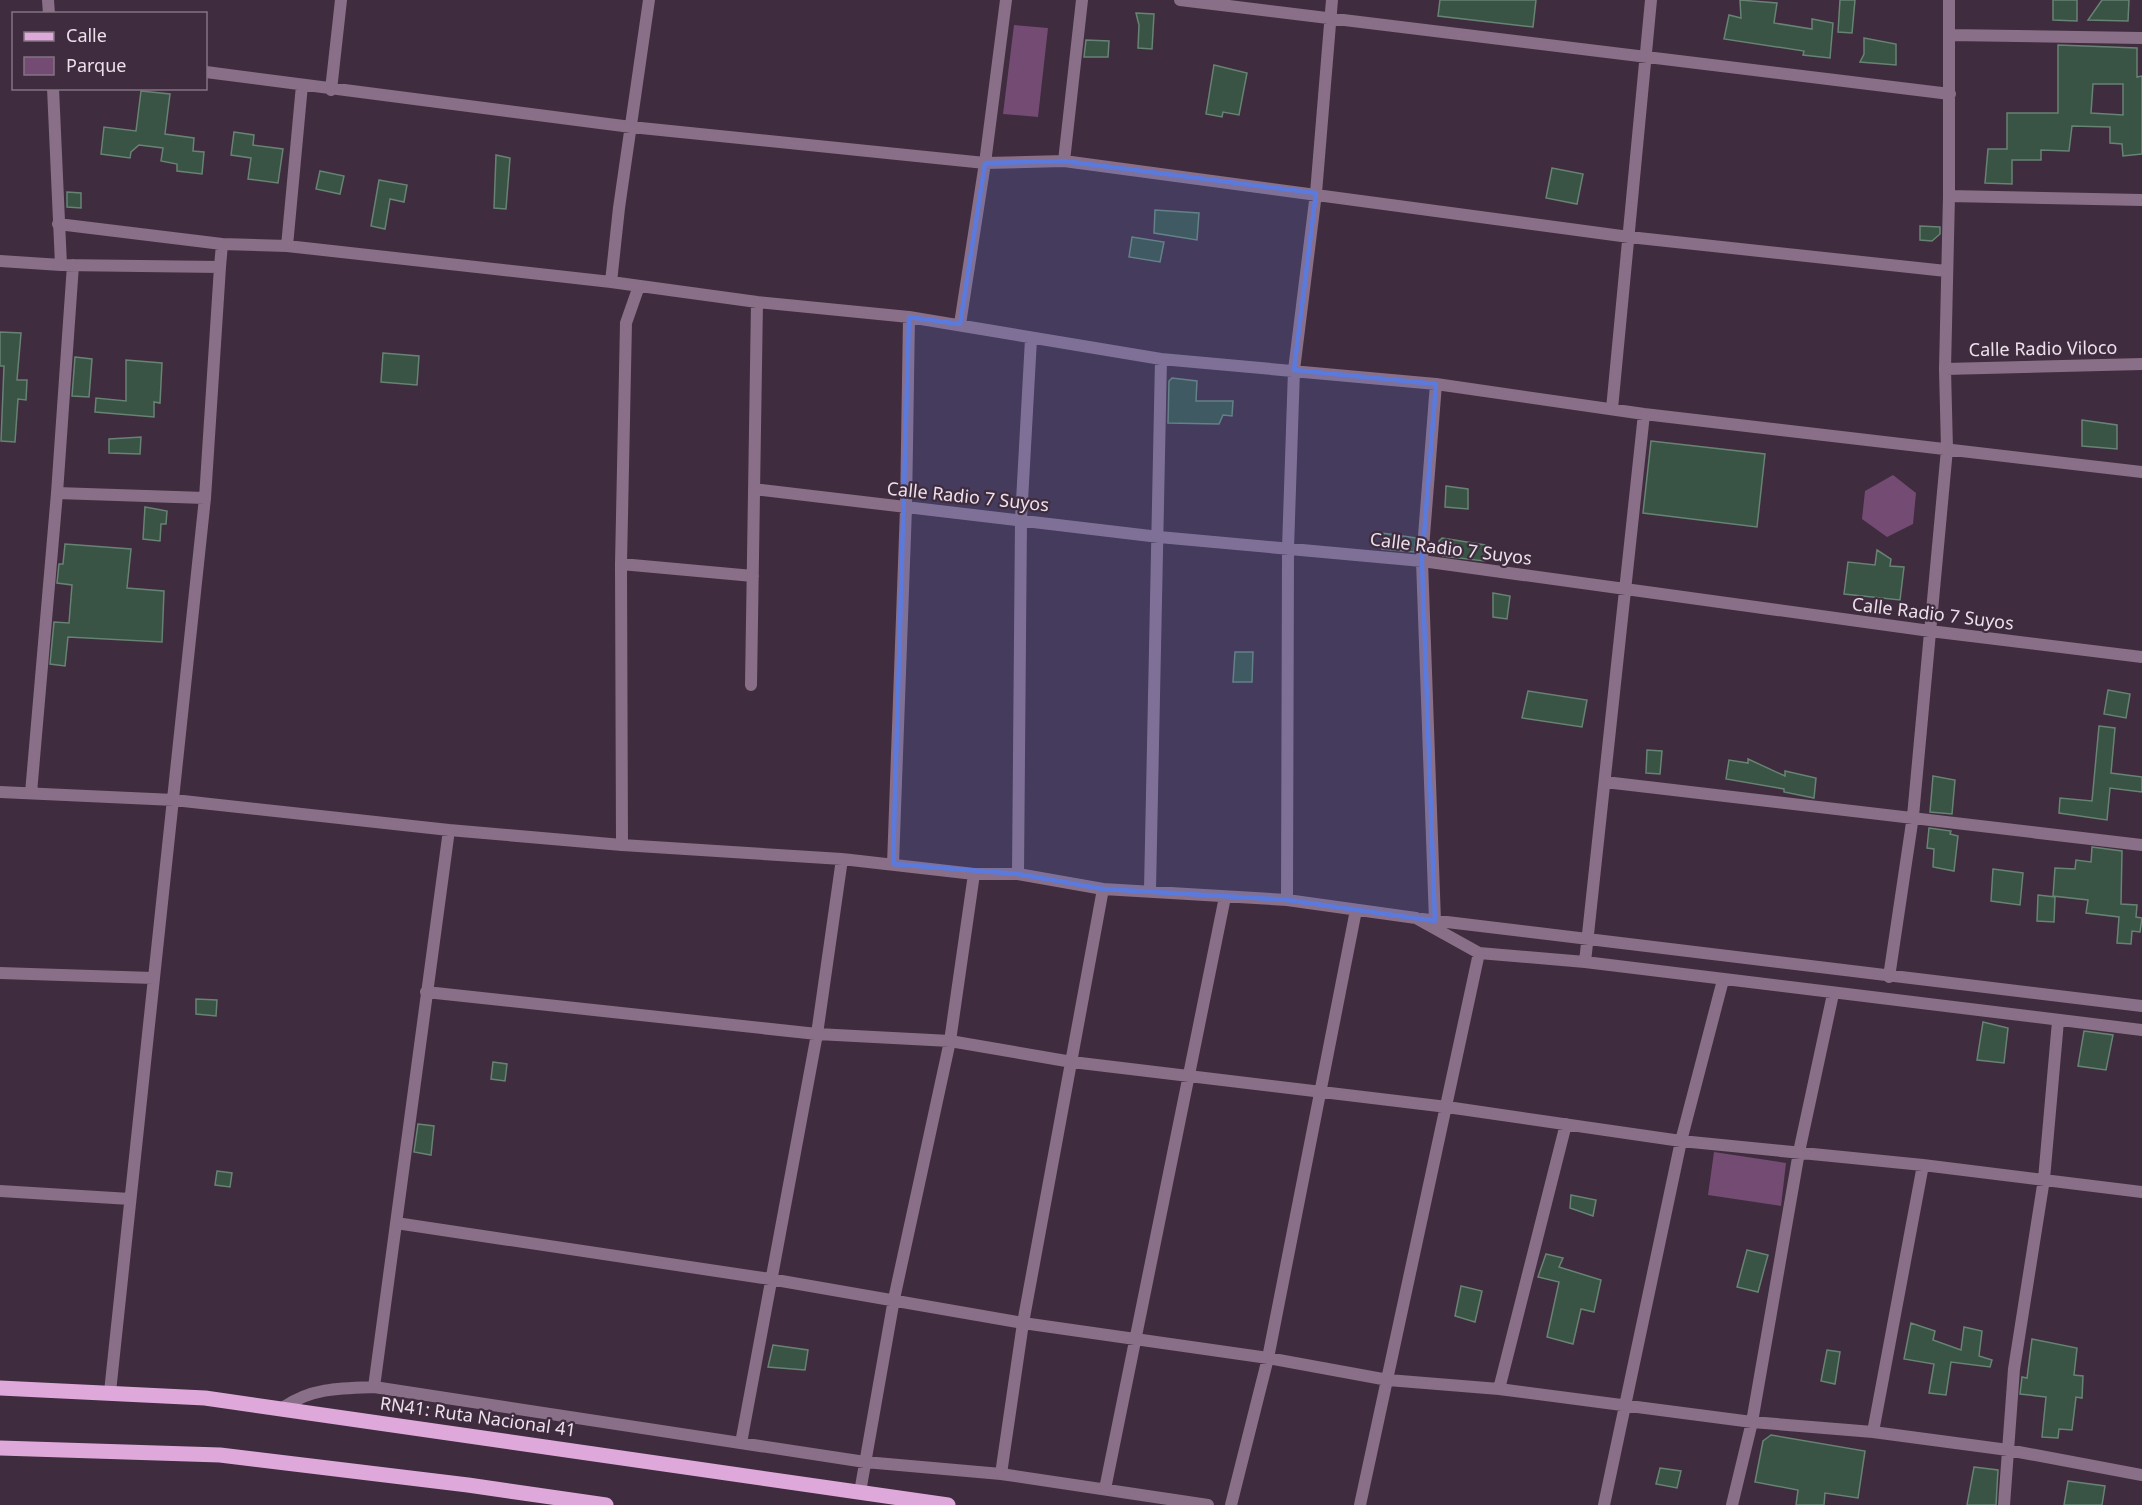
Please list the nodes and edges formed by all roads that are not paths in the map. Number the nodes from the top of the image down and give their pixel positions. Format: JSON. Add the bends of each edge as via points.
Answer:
{"nodes":[{"id":1,"x":341,"y":0,"type":"edge"},
{"id":2,"x":649,"y":0,"type":"edge"},
{"id":3,"x":1005,"y":0,"type":"edge"},
{"id":4,"x":1082,"y":0,"type":"edge"},
{"id":5,"x":1180,"y":0,"type":"edge"},
{"id":6,"x":1332,"y":0,"type":"edge"},
{"id":7,"x":1651,"y":0,"type":"edge"},
{"id":8,"x":1949,"y":0,"type":"edge"},
{"id":9,"x":1330,"y":17,"type":"junction"},
{"id":10,"x":1950,"y":35,"type":"junction"},
{"id":11,"x":2142,"y":38,"type":"edge"},
{"id":12,"x":1646,"y":57,"type":"junction"},
{"id":13,"x":207,"y":72,"type":"edge"},
{"id":14,"x":302,"y":85,"type":"junction"},
{"id":15,"x":53,"y":90,"type":"edge"},
{"id":16,"x":331,"y":90,"type":"junction"},
{"id":17,"x":1950,"y":94,"type":"junction"},
{"id":18,"x":631,"y":127,"type":"junction"},
{"id":19,"x":1064,"y":160,"type":"junction"},
{"id":20,"x":985,"y":163,"type":"junction"},
{"id":21,"x":1316,"y":194,"type":"junction"},
{"id":22,"x":1949,"y":196,"type":"junction"},
{"id":23,"x":2142,"y":200,"type":"edge"},
{"id":24,"x":58,"y":224,"type":"junction"},
{"id":25,"x":1629,"y":237,"type":"junction"},
{"id":26,"x":222,"y":244,"type":"junction"},
{"id":27,"x":287,"y":246,"type":"junction"},
{"id":28,"x":0,"y":261,"type":"edge"},
{"id":29,"x":67,"y":265,"type":"junction"},
{"id":30,"x":220,"y":267,"type":"junction"},
{"id":31,"x":1946,"y":271,"type":"junction"},
{"id":32,"x":611,"y":282,"type":"junction"},
{"id":33,"x":639,"y":286,"type":"junction"},
{"id":34,"x":757,"y":302,"type":"junction"},
{"id":35,"x":909,"y":317,"type":"junction"},
{"id":36,"x":960,"y":324,"type":"junction"},
{"id":37,"x":1031,"y":339,"type":"junction"},
{"id":38,"x":1161,"y":359,"type":"junction"},
{"id":39,"x":2142,"y":364,"type":"edge"},
{"id":40,"x":1945,"y":369,"type":"junction"},
{"id":41,"x":1294,"y":370,"type":"junction"},
{"id":42,"x":1436,"y":384,"type":"junction"},
{"id":43,"x":1612,"y":409,"type":"junction"},
{"id":44,"x":1644,"y":414,"type":"junction"},
{"id":45,"x":1947,"y":449,"type":"junction"},
{"id":46,"x":2142,"y":472,"type":"edge"},
{"id":47,"x":754,"y":489,"type":"junction"},
{"id":48,"x":57,"y":493,"type":"junction"},
{"id":49,"x":205,"y":498,"type":"junction"},
{"id":50,"x":906,"y":508,"type":"junction"},
{"id":51,"x":1021,"y":519,"type":"junction"},
{"id":52,"x":1159,"y":537,"type":"junction"},
{"id":53,"x":1288,"y":548,"type":"junction"},
{"id":54,"x":1422,"y":561,"type":"junction"},
{"id":55,"x":621,"y":564,"type":"junction"},
{"id":56,"x":753,"y":576,"type":"junction"},
{"id":57,"x":1625,"y":589,"type":"junction"},
{"id":58,"x":1930,"y":631,"type":"junction"},
{"id":59,"x":2142,"y":657,"type":"edge"},
{"id":60,"x":751,"y":685,"type":"dead end"},
{"id":61,"x":1605,"y":782,"type":"junction"},
{"id":62,"x":0,"y":792,"type":"edge"},
{"id":63,"x":31,"y":793,"type":"junction"},
{"id":64,"x":174,"y":800,"type":"junction"},
{"id":65,"x":1913,"y":816,"type":"junction"},
{"id":66,"x":449,"y":830,"type":"junction"},
{"id":67,"x":2142,"y":844,"type":"edge"},
{"id":68,"x":622,"y":845,"type":"junction"},
{"id":69,"x":842,"y":859,"type":"junction"},
{"id":70,"x":893,"y":864,"type":"junction"},
{"id":71,"x":974,"y":874,"type":"junction"},
{"id":72,"x":1018,"y":874,"type":"junction"},
{"id":73,"x":1103,"y":889,"type":"junction"},
{"id":74,"x":1150,"y":890,"type":"junction"},
{"id":75,"x":1225,"y":897,"type":"junction"},
{"id":76,"x":1287,"y":900,"type":"junction"},
{"id":77,"x":1356,"y":910,"type":"junction"},
{"id":78,"x":1416,"y":918,"type":"junction"},
{"id":79,"x":1435,"y":921,"type":"junction"},
{"id":80,"x":1587,"y":938,"type":"junction"},
{"id":81,"x":1479,"y":952,"type":"junction"},
{"id":82,"x":1584,"y":962,"type":"junction"},
{"id":83,"x":0,"y":973,"type":"edge"},
{"id":84,"x":1889,"y":977,"type":"junction"},
{"id":85,"x":153,"y":978,"type":"junction"},
{"id":86,"x":1723,"y":980,"type":"junction"},
{"id":87,"x":1920,"y":981,"type":"junction"},
{"id":88,"x":426,"y":992,"type":"junction"},
{"id":89,"x":1833,"y":994,"type":"junction"},
{"id":90,"x":1918,"y":1003,"type":"junction"},
{"id":91,"x":2142,"y":1006,"type":"edge"},
{"id":92,"x":2058,"y":1021,"type":"junction"},
{"id":93,"x":2142,"y":1030,"type":"edge"},
{"id":94,"x":817,"y":1034,"type":"junction"},
{"id":95,"x":950,"y":1041,"type":"junction"},
{"id":96,"x":1071,"y":1062,"type":"junction"},
{"id":97,"x":1189,"y":1076,"type":"junction"},
{"id":98,"x":1318,"y":1092,"type":"junction"},
{"id":99,"x":1447,"y":1107,"type":"junction"},
{"id":100,"x":1566,"y":1124,"type":"junction"},
{"id":101,"x":1681,"y":1141,"type":"junction"},
{"id":102,"x":1799,"y":1152,"type":"junction"},
{"id":103,"x":1923,"y":1165,"type":"junction"},
{"id":104,"x":2044,"y":1179,"type":"junction"},
{"id":105,"x":0,"y":1191,"type":"edge"},
{"id":106,"x":2142,"y":1192,"type":"edge"},
{"id":107,"x":130,"y":1199,"type":"junction"},
{"id":108,"x":396,"y":1223,"type":"junction"},
{"id":109,"x":770,"y":1279,"type":"junction"},
{"id":110,"x":894,"y":1299,"type":"junction"},
{"id":111,"x":1023,"y":1323,"type":"junction"},
{"id":112,"x":1136,"y":1338,"type":"junction"},
{"id":113,"x":1269,"y":1358,"type":"junction"},
{"id":114,"x":1388,"y":1380,"type":"junction"},
{"id":115,"x":374,"y":1387,"type":"junction"},
{"id":116,"x":0,"y":1388,"type":"edge"},
{"id":117,"x":1498,"y":1389,"type":"junction"},
{"id":118,"x":110,"y":1392,"type":"junction"},
{"id":119,"x":1627,"y":1406,"type":"junction"},
{"id":120,"x":284,"y":1407,"type":"junction"},
{"id":121,"x":1752,"y":1422,"type":"junction"},
{"id":122,"x":1873,"y":1432,"type":"junction"},
{"id":123,"x":741,"y":1443,"type":"junction"},
{"id":124,"x":0,"y":1448,"type":"edge"},
{"id":125,"x":2008,"y":1450,"type":"junction"},
{"id":126,"x":865,"y":1462,"type":"junction"},
{"id":127,"x":1001,"y":1474,"type":"junction"},
{"id":128,"x":2142,"y":1475,"type":"edge"},
{"id":129,"x":1105,"y":1489,"type":"junction"},
{"id":130,"x":860,"y":1492,"type":"junction"},
{"id":131,"x":606,"y":1505,"type":"edge"},
{"id":132,"x":948,"y":1505,"type":"edge"},
{"id":133,"x":1208,"y":1505,"type":"edge"},
{"id":134,"x":1231,"y":1505,"type":"edge"},
{"id":135,"x":1359,"y":1505,"type":"edge"},
{"id":136,"x":1604,"y":1505,"type":"edge"},
{"id":137,"x":1732,"y":1505,"type":"edge"},
{"id":138,"x":2004,"y":1505,"type":"edge"}],
"edges":[{"from":1,"to":16,"type":"street"},
{"from":2,"to":18,"type":"street"},
{"from":3,"to":20,"type":"street"},
{"from":4,"to":19,"type":"street"},
{"from":5,"to":9,"type":"street"},
{"from":6,"to":9,"type":"street"},
{"from":7,"to":12,"type":"street"},
{"from":8,"to":10,"type":"street"},
{"from":9,"to":12,"type":"street"},
{"from":9,"to":21,"type":"street"},
{"from":10,"to":11,"type":"street"},
{"from":10,"to":17,"type":"street"},
{"from":12,"to":17,"type":"street"},
{"from":12,"to":25,"type":"street"},
{"from":13,"to":14,"type":"street"},
{"from":14,"to":16,"type":"street"},
{"from":14,"to":27,"type":"street"},
{"from":15,"to":24,"type":"street"},
{"from":16,"to":18,"type":"street"},
{"from":17,"to":22,"type":"street"},
{"from":18,"to":20,"type":"street"},
{"from":18,"to":32,"type":"street"},
{"from":19,"to":20,"type":"street"},
{"from":19,"to":21,"type":"street"},
{"from":20,"to":36,"type":"street"},
{"from":21,"to":25,"type":"street"},
{"from":21,"to":41,"type":"street"},
{"from":22,"to":23,"type":"street"},
{"from":22,"to":31,"type":"street"},
{"from":24,"to":26,"type":"street"},
{"from":24,"to":29,"type":"street"},
{"from":25,"to":31,"type":"street"},
{"from":25,"to":43,"type":"street"},
{"from":26,"to":27,"type":"street"},
{"from":26,"to":30,"type":"street"},
{"from":27,"to":32,"type":"street"},
{"from":28,"to":29,"type":"street"},
{"from":29,"to":30,"type":"street"},
{"from":29,"to":48,"type":"street"},
{"from":30,"to":49,"type":"street"},
{"from":31,"to":40,"type":"street"},
{"from":32,"to":33,"type":"street"},
{"from":33,"to":34,"type":"street"},
{"from":33,"to":55,"type":"street","via":[[626,323]]},
{"from":34,"to":35,"type":"street"},
{"from":34,"to":47,"type":"street"},
{"from":35,"to":36,"type":"street"},
{"from":35,"to":50,"type":"street"},
{"from":36,"to":37,"type":"street"},
{"from":37,"to":38,"type":"street"},
{"from":37,"to":51,"type":"street"},
{"from":38,"to":41,"type":"street"},
{"from":38,"to":52,"type":"street"},
{"from":39,"to":40,"type":"street","name":"Calle Radio Viloco"},
{"from":40,"to":45,"type":"street"},
{"from":41,"to":42,"type":"street"},
{"from":41,"to":53,"type":"street"},
{"from":42,"to":43,"type":"street"},
{"from":42,"to":54,"type":"street"},
{"from":43,"to":44,"type":"street"},
{"from":44,"to":45,"type":"street"},
{"from":44,"to":57,"type":"street"},
{"from":45,"to":46,"type":"street"},
{"from":45,"to":58,"type":"street"},
{"from":47,"to":50,"type":"street","name":"Calle Radio 7 Suyos"},
{"from":47,"to":56,"type":"street"},
{"from":48,"to":49,"type":"street"},
{"from":48,"to":63,"type":"street"},
{"from":49,"to":64,"type":"street"},
{"from":50,"to":51,"type":"street","name":"Calle Radio 7 Suyos"},
{"from":50,"to":70,"type":"street"},
{"from":51,"to":52,"type":"street","name":"Calle Radio 7 Suyos"},
{"from":51,"to":72,"type":"street"},
{"from":52,"to":53,"type":"street","name":"Calle Radio 7 Suyos"},
{"from":52,"to":74,"type":"street"},
{"from":53,"to":54,"type":"street","name":"Calle Radio 7 Suyos"},
{"from":53,"to":76,"type":"street"},
{"from":54,"to":57,"type":"street","name":"Calle Radio 7 Suyos"},
{"from":54,"to":79,"type":"street"},
{"from":55,"to":56,"type":"street"},
{"from":55,"to":68,"type":"street"},
{"from":56,"to":60,"type":"street"},
{"from":57,"to":58,"type":"street","name":"Calle Radio 7 Suyos"},
{"from":57,"to":61,"type":"street"},
{"from":58,"to":59,"type":"street","name":"Calle Radio 7 Suyos"},
{"from":58,"to":65,"type":"street"},
{"from":61,"to":65,"type":"street"},
{"from":61,"to":80,"type":"street"},
{"from":62,"to":63,"type":"street"},
{"from":63,"to":64,"type":"street"},
{"from":64,"to":66,"type":"street"},
{"from":64,"to":85,"type":"street"},
{"from":65,"to":67,"type":"street"},
{"from":65,"to":84,"type":"street"},
{"from":66,"to":68,"type":"street"},
{"from":66,"to":88,"type":"street"},
{"from":68,"to":69,"type":"street"},
{"from":69,"to":70,"type":"street"},
{"from":69,"to":94,"type":"street"},
{"from":70,"to":71,"type":"street"},
{"from":71,"to":72,"type":"street"},
{"from":71,"to":95,"type":"street"},
{"from":72,"to":73,"type":"street"},
{"from":73,"to":74,"type":"street"},
{"from":73,"to":96,"type":"street"},
{"from":74,"to":75,"type":"street"},
{"from":75,"to":76,"type":"street"},
{"from":75,"to":97,"type":"street"},
{"from":76,"to":77,"type":"street"},
{"from":77,"to":78,"type":"street"},
{"from":77,"to":98,"type":"street"},
{"from":78,"to":79,"type":"street"},
{"from":78,"to":81,"type":"street"},
{"from":79,"to":80,"type":"street"},
{"from":80,"to":82,"type":"street"},
{"from":80,"to":84,"type":"street"},
{"from":81,"to":82,"type":"street"},
{"from":81,"to":99,"type":"street"},
{"from":82,"to":86,"type":"street"},
{"from":83,"to":85,"type":"street"},
{"from":84,"to":87,"type":"street"},
{"from":85,"to":107,"type":"street"},
{"from":86,"to":89,"type":"street"},
{"from":86,"to":101,"type":"street"},
{"from":87,"to":90,"type":"street"},
{"from":87,"to":91,"type":"street"},
{"from":88,"to":94,"type":"street"},
{"from":88,"to":108,"type":"street"},
{"from":89,"to":90,"type":"street"},
{"from":89,"to":102,"type":"street"},
{"from":90,"to":92,"type":"street"},
{"from":92,"to":93,"type":"street"},
{"from":92,"to":104,"type":"street"},
{"from":94,"to":95,"type":"street"},
{"from":94,"to":109,"type":"street"},
{"from":95,"to":96,"type":"street"},
{"from":95,"to":110,"type":"street"},
{"from":96,"to":97,"type":"street"},
{"from":96,"to":111,"type":"street"},
{"from":97,"to":98,"type":"street"},
{"from":97,"to":112,"type":"street"},
{"from":98,"to":99,"type":"street"},
{"from":98,"to":113,"type":"street"},
{"from":99,"to":100,"type":"street"},
{"from":99,"to":114,"type":"street"},
{"from":100,"to":101,"type":"street"},
{"from":100,"to":117,"type":"street"},
{"from":101,"to":102,"type":"street"},
{"from":101,"to":119,"type":"street"},
{"from":102,"to":103,"type":"street"},
{"from":102,"to":121,"type":"street"},
{"from":103,"to":104,"type":"street"},
{"from":103,"to":122,"type":"street"},
{"from":104,"to":106,"type":"street"},
{"from":104,"to":125,"type":"street","via":[[2014,1369]]},
{"from":105,"to":107,"type":"street"},
{"from":107,"to":118,"type":"street"},
{"from":108,"to":109,"type":"street"},
{"from":108,"to":115,"type":"street"},
{"from":109,"to":110,"type":"street"},
{"from":109,"to":123,"type":"street"},
{"from":110,"to":111,"type":"street"},
{"from":110,"to":126,"type":"street"},
{"from":111,"to":112,"type":"street"},
{"from":111,"to":127,"type":"street"},
{"from":112,"to":113,"type":"street"},
{"from":112,"to":129,"type":"street"},
{"from":113,"to":114,"type":"street"},
{"from":113,"to":134,"type":"street"},
{"from":114,"to":117,"type":"street"},
{"from":114,"to":135,"type":"street"},
{"from":115,"to":120,"type":"street","via":[[335,1388],[300,1396]]},
{"from":115,"to":123,"type":"street"},
{"from":116,"to":118,"type":"main road","name":"RN41: Ruta Nacional 41"},
{"from":117,"to":119,"type":"street"},
{"from":118,"to":120,"type":"main road","name":"RN41: Ruta Nacional 41"},
{"from":119,"to":121,"type":"street"},
{"from":119,"to":136,"type":"street"},
{"from":120,"to":130,"type":"main road","name":"RN41: Ruta Nacional 41"},
{"from":121,"to":122,"type":"street"},
{"from":121,"to":137,"type":"street"},
{"from":122,"to":125,"type":"street"},
{"from":123,"to":126,"type":"street"},
{"from":124,"to":131,"type":"main road","via":[[220,1455]]},
{"from":125,"to":128,"type":"street"},
{"from":125,"to":138,"type":"street"},
{"from":126,"to":127,"type":"street"},
{"from":126,"to":130,"type":"street"},
{"from":127,"to":129,"type":"street"},
{"from":129,"to":133,"type":"street"},
{"from":130,"to":132,"type":"main road","name":"RN41: Ruta Nacional 41"}]}
